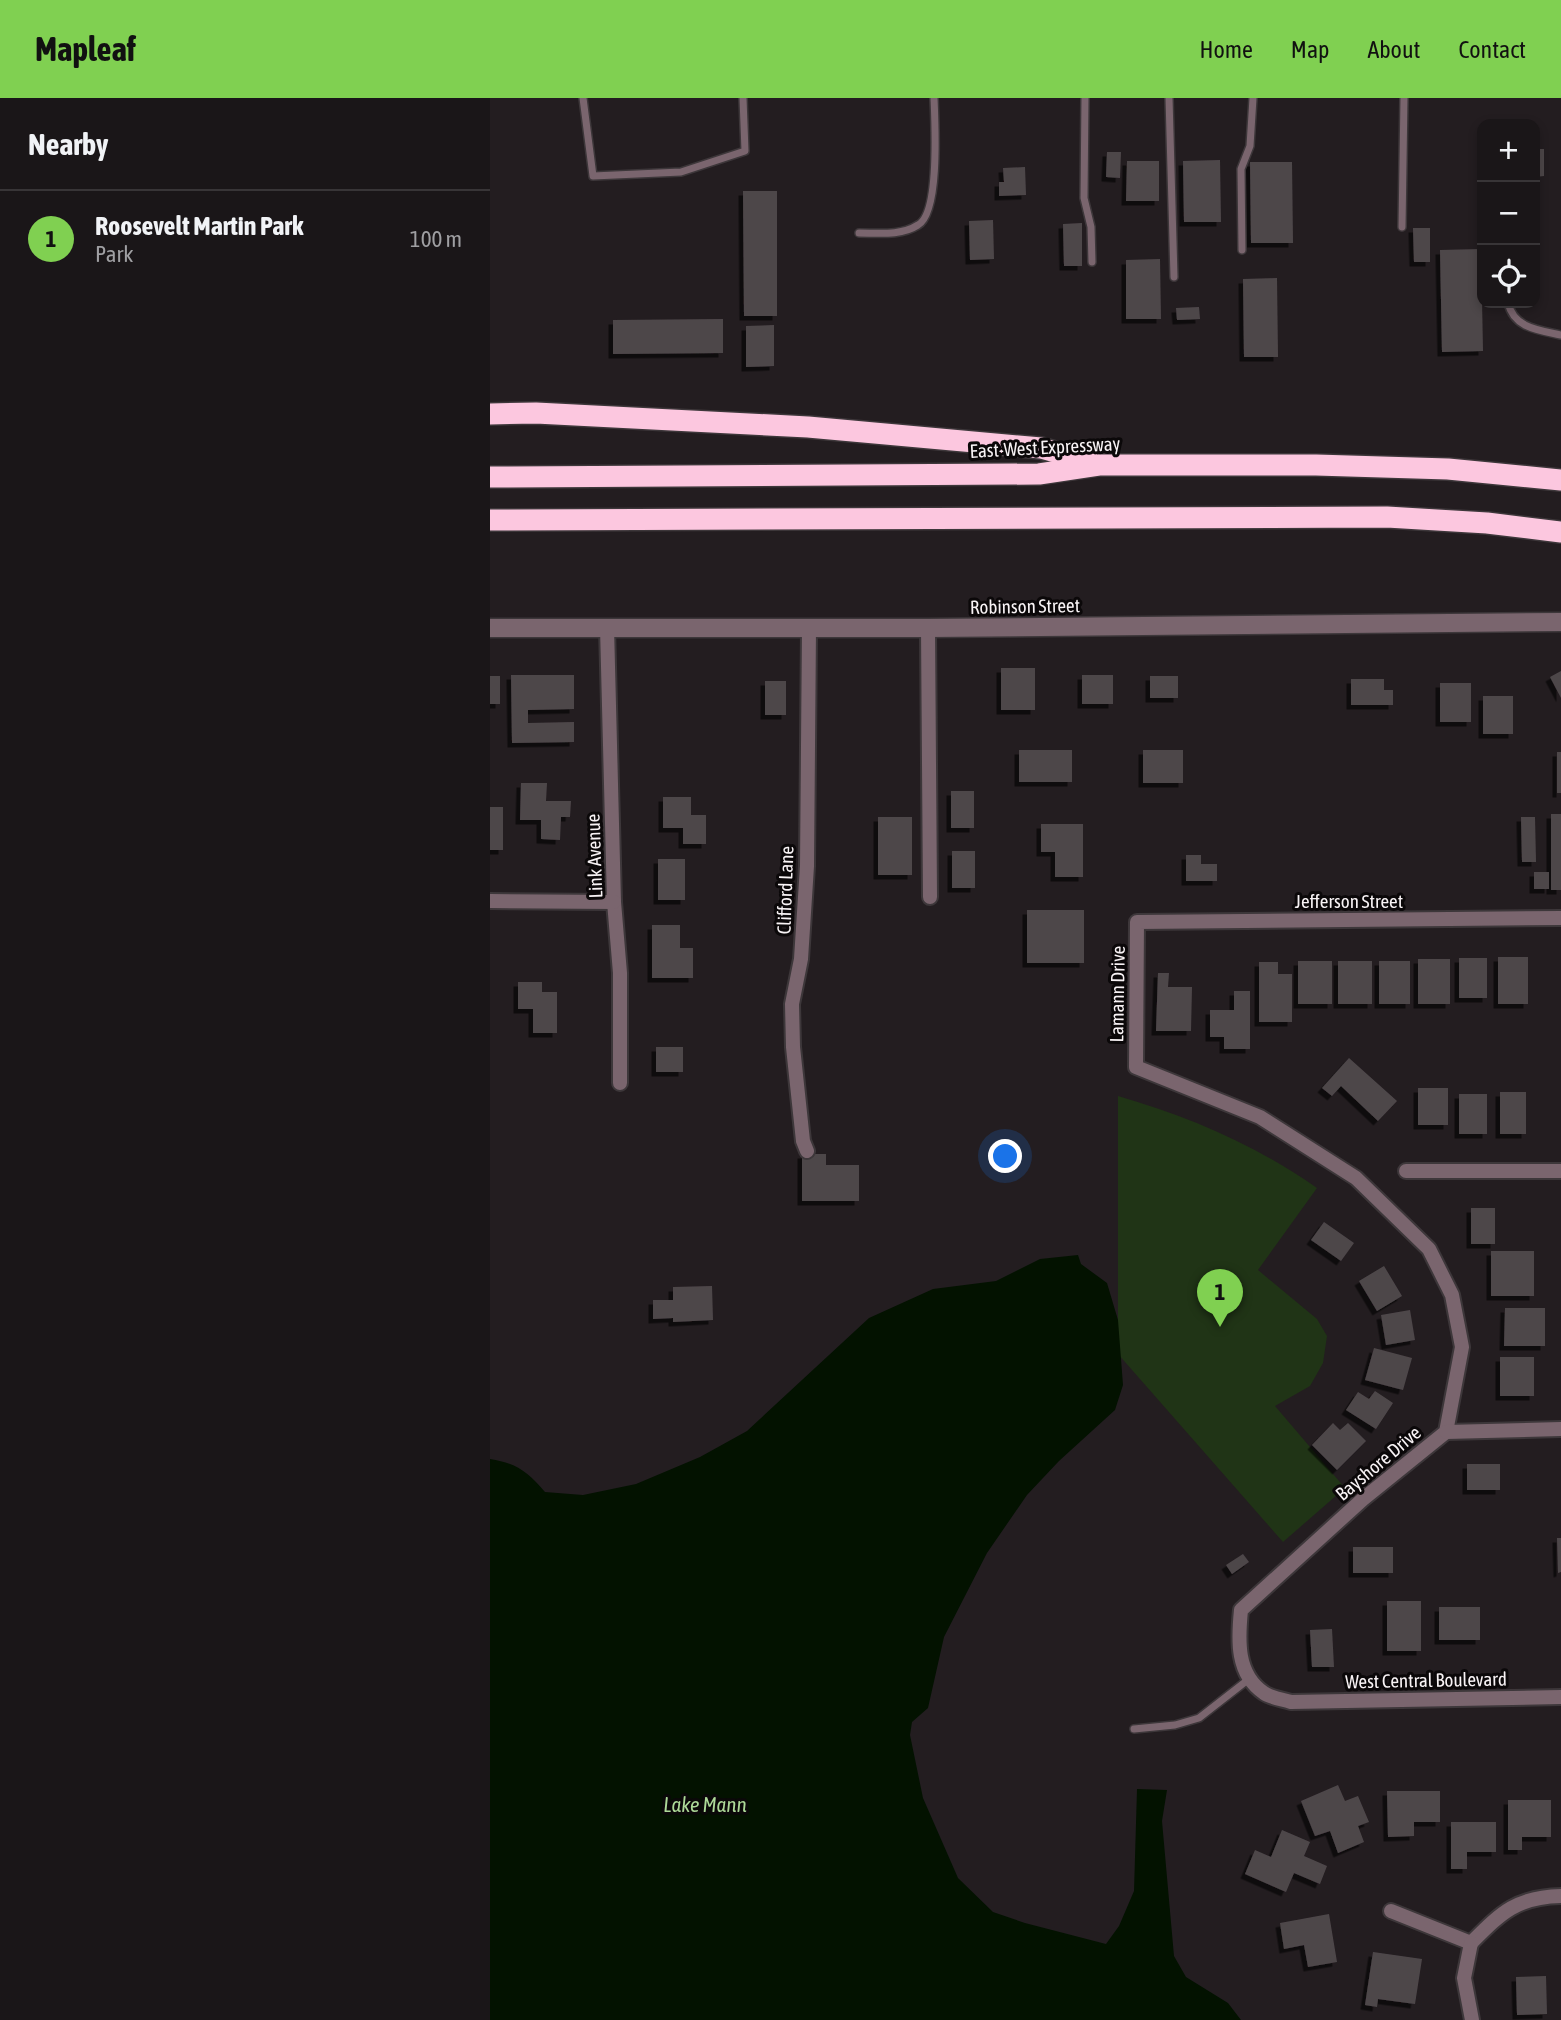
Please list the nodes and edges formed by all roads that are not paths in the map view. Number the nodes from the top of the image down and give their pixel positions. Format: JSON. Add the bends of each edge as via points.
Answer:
{"nodes":[{"id":1,"x":583,"y":98,"type":"edge"},
{"id":2,"x":743,"y":98,"type":"edge"},
{"id":3,"x":934,"y":98,"type":"edge"},
{"id":4,"x":1085,"y":98,"type":"edge"},
{"id":5,"x":1169,"y":98,"type":"edge"},
{"id":6,"x":1253,"y":98,"type":"edge"},
{"id":7,"x":1404,"y":98,"type":"edge"},
{"id":8,"x":1402,"y":227,"type":"dead end"},
{"id":9,"x":859,"y":233,"type":"dead end"},
{"id":10,"x":1242,"y":250,"type":"dead end"},
{"id":11,"x":1092,"y":262,"type":"dead end"},
{"id":12,"x":1174,"y":277,"type":"dead end"},
{"id":13,"x":1509,"y":308,"type":"edge"},
{"id":14,"x":1561,"y":335,"type":"edge"},
{"id":15,"x":490,"y":414,"type":"edge"},
{"id":16,"x":1099,"y":465,"type":"junction"},
{"id":17,"x":490,"y":477,"type":"edge"},
{"id":18,"x":1561,"y":480,"type":"edge"},
{"id":19,"x":490,"y":523,"type":"edge"},
{"id":20,"x":1561,"y":532,"type":"edge"},
{"id":21,"x":1561,"y":622,"type":"edge"},
{"id":22,"x":607,"y":627,"type":"junction"},
{"id":23,"x":490,"y":628,"type":"edge"},
{"id":24,"x":809,"y":628,"type":"junction"},
{"id":25,"x":928,"y":628,"type":"junction"},
{"id":26,"x":930,"y":897,"type":"dead end"},
{"id":27,"x":490,"y":901,"type":"edge"},
{"id":28,"x":614,"y":902,"type":"junction"},
{"id":29,"x":1561,"y":918,"type":"edge"},
{"id":30,"x":1137,"y":922,"type":"joint"},
{"id":31,"x":1136,"y":1067,"type":"joint"},
{"id":32,"x":620,"y":1083,"type":"dead end"},
{"id":33,"x":807,"y":1151,"type":"dead end"},
{"id":34,"x":1406,"y":1171,"type":"dead end"},
{"id":35,"x":1561,"y":1171,"type":"edge"},
{"id":36,"x":1561,"y":1429,"type":"edge"},
{"id":37,"x":1446,"y":1432,"type":"junction"},
{"id":38,"x":1249,"y":1679,"type":"junction"},
{"id":39,"x":1561,"y":1697,"type":"edge"},
{"id":40,"x":1134,"y":1729,"type":"dead end"},
{"id":41,"x":1561,"y":1896,"type":"edge"},
{"id":42,"x":1391,"y":1911,"type":"dead end"},
{"id":43,"x":1471,"y":1943,"type":"junction"},
{"id":44,"x":1472,"y":2020,"type":"edge"}],
"edges":[{"from":1,"to":2,"type":"lane","via":[[593,176],[681,172],[745,151]]},
{"from":3,"to":9,"type":"lane","via":[[929,210],[920,225],[900,232]]},
{"from":4,"to":11,"type":"lane","via":[[1084,198]]},
{"from":5,"to":12,"type":"lane"},
{"from":6,"to":10,"type":"lane","via":[[1250,146],[1241,169]]},
{"from":7,"to":8,"type":"lane"},
{"from":13,"to":14,"type":"lane","via":[[1521,325]]},
{"from":15,"to":16,"type":"highway","via":[[808,427],[1041,448]]},
{"from":16,"to":17,"type":"highway","name":"East-West Expressway","via":[[1039,474]]},
{"from":16,"to":18,"type":"highway","name":"East-West Expressway","via":[[1329,466]]},
{"from":19,"to":20,"type":"highway","via":[[1387,517]]},
{"from":21,"to":25,"type":"street","name":"Robinson Street"},
{"from":22,"to":23,"type":"street","name":"Robinson Street"},
{"from":22,"to":24,"type":"street","name":"Robinson Street"},
{"from":22,"to":28,"type":"street","name":"Link Avenue"},
{"from":24,"to":25,"type":"street","name":"Robinson Street"},
{"from":24,"to":33,"type":"street","name":"Clifford Lane","via":[[807,866],[801,959],[792,1004]]},
{"from":25,"to":26,"type":"street"},
{"from":27,"to":28,"type":"street"},
{"from":28,"to":32,"type":"street","name":"Link Avenue","via":[[620,973]]},
{"from":29,"to":30,"type":"street","name":"Jefferson Street"},
{"from":30,"to":31,"type":"street","name":"Lamann Drive"},
{"from":31,"to":37,"type":"street","name":"Bayshore Drive","via":[[1260,1117],[1356,1178],[1429,1249],[1452,1295],[1462,1347]]},
{"from":34,"to":35,"type":"street"},
{"from":36,"to":37,"type":"street"},
{"from":37,"to":38,"type":"street","name":"Bayshore Drive","via":[[1363,1499],[1241,1610],[1238,1646]]},
{"from":38,"to":39,"type":"street","name":"West Central Boulevard","via":[[1265,1695],[1291,1702]]},
{"from":38,"to":40,"type":"lane","via":[[1199,1718],[1175,1726]]},
{"from":41,"to":43,"type":"street","via":[[1541,1897],[1504,1911]]},
{"from":42,"to":43,"type":"street"},
{"from":43,"to":44,"type":"street","via":[[1464,1979]]}]}
